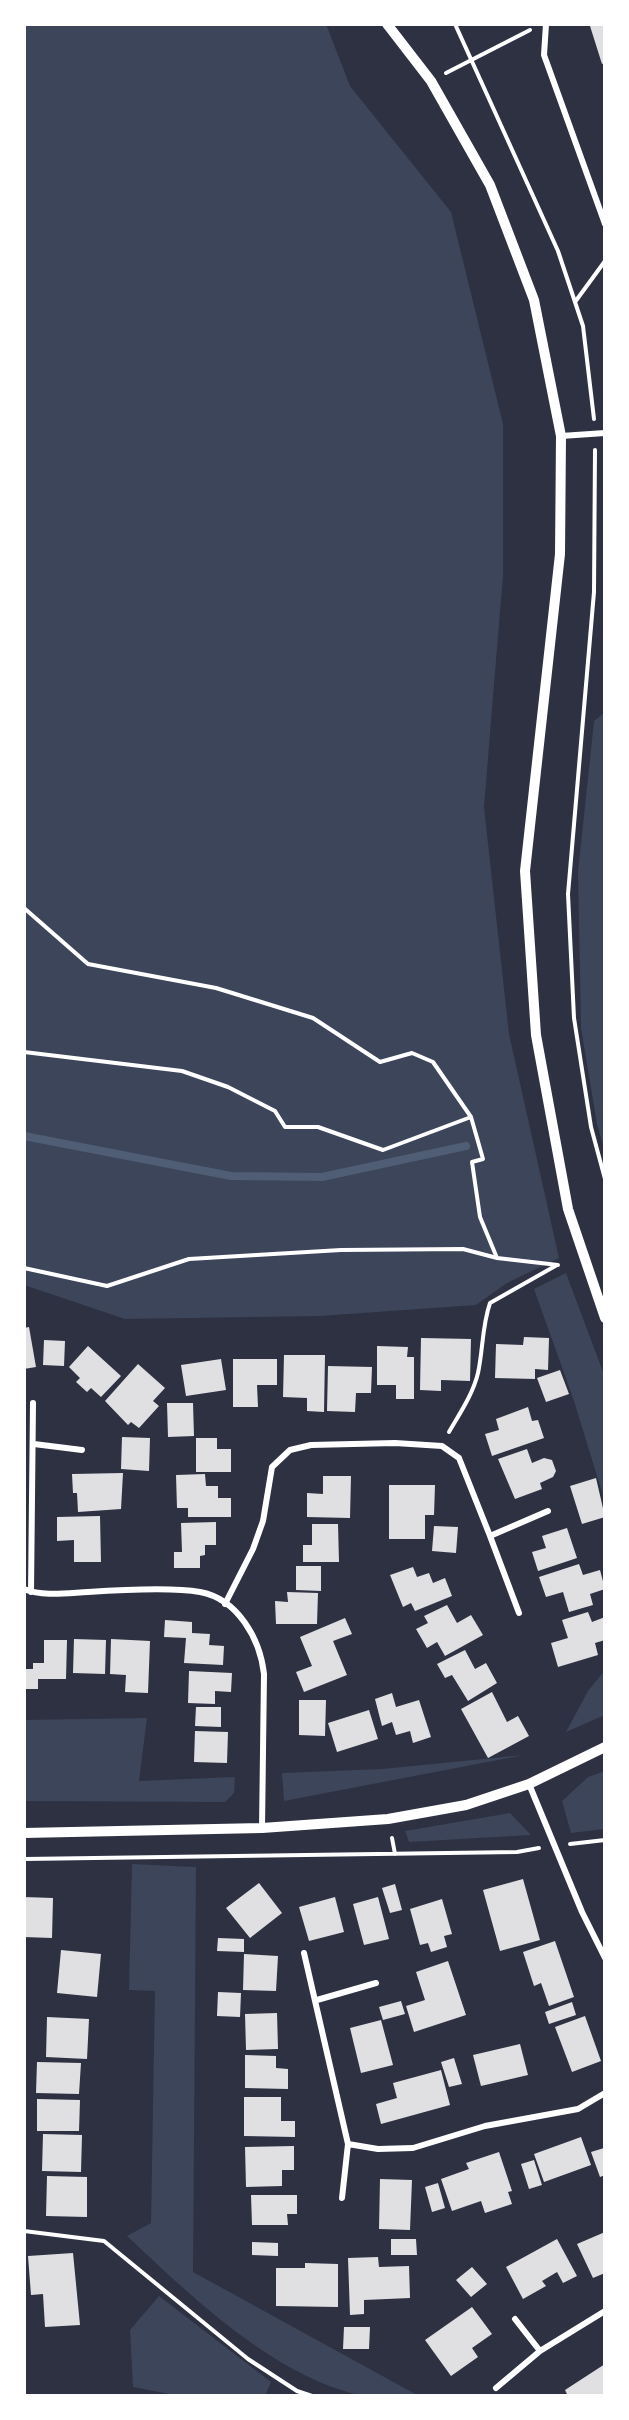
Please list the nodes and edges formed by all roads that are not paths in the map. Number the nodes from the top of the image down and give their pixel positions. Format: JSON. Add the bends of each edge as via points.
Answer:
{"nodes":[{"id":1,"x":387,"y":24,"type":"edge"},
{"id":2,"x":546,"y":24,"type":"edge"},
{"id":3,"x":603,"y":214,"type":"edge"},
{"id":4,"x":605,"y":224,"type":"edge"},
{"id":5,"x":605,"y":433,"type":"edge"},
{"id":6,"x":561,"y":436,"type":"junction"},
{"id":7,"x":605,"y":1318,"type":"edge"},
{"id":8,"x":33,"y":1403,"type":"dead end"},
{"id":9,"x":34,"y":1444,"type":"junction"},
{"id":10,"x":82,"y":1450,"type":"dead end"},
{"id":11,"x":548,"y":1511,"type":"dead end"},
{"id":12,"x":490,"y":1536,"type":"junction"},
{"id":13,"x":27,"y":1591,"type":"edge"},
{"id":14,"x":225,"y":1604,"type":"junction"},
{"id":15,"x":519,"y":1613,"type":"dead end"},
{"id":16,"x":605,"y":1748,"type":"edge"},
{"id":17,"x":529,"y":1784,"type":"junction"},
{"id":18,"x":262,"y":1828,"type":"junction"},
{"id":19,"x":24,"y":1833,"type":"edge"},
{"id":20,"x":304,"y":1953,"type":"dead end"},
{"id":21,"x":605,"y":1958,"type":"edge"},
{"id":22,"x":376,"y":1983,"type":"dead end"},
{"id":23,"x":317,"y":2000,"type":"junction"},
{"id":24,"x":605,"y":2093,"type":"edge"},
{"id":25,"x":348,"y":2144,"type":"junction"},
{"id":26,"x":342,"y":2198,"type":"dead end"},
{"id":27,"x":605,"y":2311,"type":"edge"},
{"id":28,"x":515,"y":2319,"type":"dead end"},
{"id":29,"x":540,"y":2352,"type":"junction"},
{"id":30,"x":496,"y":2388,"type":"dead end"}],
"edges":[{"from":1,"to":6,"type":"street","via":[[431,81],[490,185],[534,300]]},
{"from":2,"to":3,"type":"street","via":[[544,55]]},
{"from":3,"to":4,"type":"street"},
{"from":5,"to":6,"type":"street"},
{"from":6,"to":7,"type":"street","via":[[560,554],[525,871],[536,1035],[568,1209]]},
{"from":8,"to":9,"type":"street"},
{"from":9,"to":10,"type":"street"},
{"from":9,"to":13,"type":"street"},
{"from":11,"to":12,"type":"street"},
{"from":12,"to":14,"type":"street","via":[[459,1458],[441,1446],[311,1445],[290,1450],[272,1467],[254,1549]]},
{"from":12,"to":15,"type":"street"},
{"from":13,"to":14,"type":"street","via":[[201,1592]]},
{"from":14,"to":18,"type":"street","via":[[253,1631],[262,1653]]},
{"from":16,"to":17,"type":"street"},
{"from":17,"to":18,"type":"street","via":[[466,1805],[388,1819]]},
{"from":17,"to":21,"type":"street"},
{"from":18,"to":19,"type":"street"},
{"from":20,"to":23,"type":"street"},
{"from":22,"to":23,"type":"street"},
{"from":23,"to":25,"type":"street"},
{"from":24,"to":25,"type":"street","via":[[578,2109],[485,2126],[412,2148],[378,2149]]},
{"from":25,"to":26,"type":"street"},
{"from":27,"to":29,"type":"street"},
{"from":28,"to":29,"type":"street"},
{"from":29,"to":30,"type":"street"}]}
